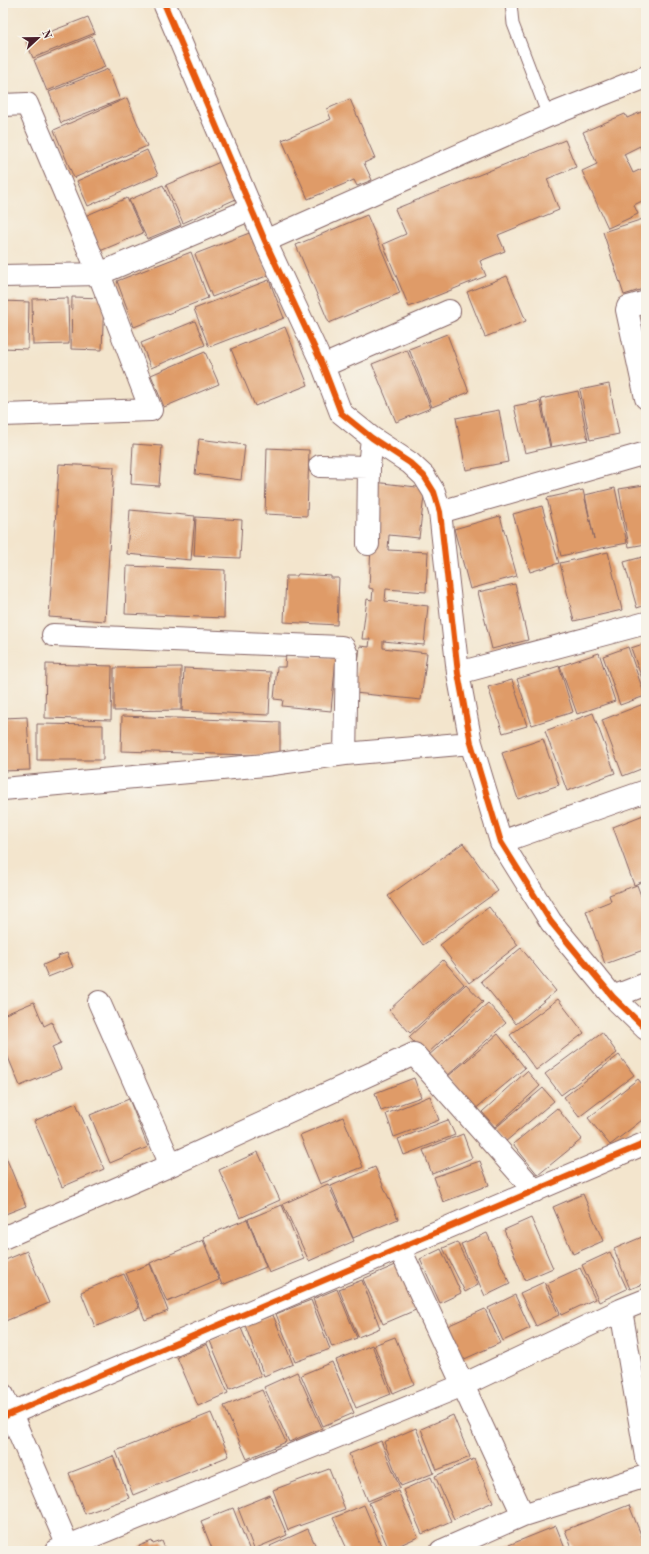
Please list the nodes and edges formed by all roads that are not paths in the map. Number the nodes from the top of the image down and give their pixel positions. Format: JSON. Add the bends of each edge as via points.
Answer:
{"nodes":[{"id":1,"x":164,"y":3,"type":"edge"},
{"id":2,"x":511,"y":3,"type":"edge"},
{"id":3,"x":646,"y":77,"type":"edge"},
{"id":4,"x":3,"y":105,"type":"edge"},
{"id":5,"x":548,"y":116,"type":"junction"},
{"id":6,"x":251,"y":209,"type":"junction"},
{"id":7,"x":265,"y":241,"type":"junction"},
{"id":8,"x":99,"y":274,"type":"junction"},
{"id":9,"x":3,"y":276,"type":"edge"},
{"id":10,"x":646,"y":302,"type":"edge"},
{"id":11,"x":449,"y":312,"type":"dead end"},
{"id":12,"x":323,"y":366,"type":"junction"},
{"id":13,"x":646,"y":398,"type":"edge"},
{"id":14,"x":3,"y":415,"type":"edge"},
{"id":15,"x":372,"y":438,"type":"junction"},
{"id":16,"x":646,"y":453,"type":"edge"},
{"id":17,"x":320,"y":466,"type":"dead end"},
{"id":18,"x":369,"y":467,"type":"junction"},
{"id":19,"x":440,"y":512,"type":"junction"},
{"id":20,"x":368,"y":544,"type":"dead end"},
{"id":21,"x":646,"y":623,"type":"edge"},
{"id":22,"x":53,"y":635,"type":"dead end"},
{"id":23,"x":458,"y":673,"type":"junction"},
{"id":24,"x":471,"y":743,"type":"junction"},
{"id":25,"x":345,"y":754,"type":"junction"},
{"id":26,"x":3,"y":789,"type":"edge"},
{"id":27,"x":646,"y":790,"type":"edge"},
{"id":28,"x":502,"y":842,"type":"junction"},
{"id":29,"x":646,"y":984,"type":"edge"},
{"id":30,"x":613,"y":997,"type":"junction"},
{"id":31,"x":99,"y":1002,"type":"dead end"},
{"id":32,"x":646,"y":1029,"type":"edge"},
{"id":33,"x":646,"y":1143,"type":"edge"},
{"id":34,"x":171,"y":1165,"type":"junction"},
{"id":35,"x":535,"y":1191,"type":"junction"},
{"id":36,"x":3,"y":1238,"type":"edge"},
{"id":37,"x":400,"y":1249,"type":"junction"},
{"id":38,"x":646,"y":1300,"type":"edge"},
{"id":39,"x":621,"y":1310,"type":"junction"},
{"id":40,"x":463,"y":1385,"type":"junction"},
{"id":41,"x":6,"y":1409,"type":"edge"},
{"id":42,"x":646,"y":1457,"type":"edge"},
{"id":43,"x":646,"y":1476,"type":"edge"},
{"id":44,"x":523,"y":1515,"type":"junction"},
{"id":45,"x":64,"y":1549,"type":"edge"},
{"id":46,"x":441,"y":1551,"type":"edge"}],
"edges":[{"from":1,"to":6,"type":"street"},
{"from":2,"to":5,"type":"lane","via":[[513,24]]},
{"from":3,"to":5,"type":"street"},
{"from":4,"to":8,"type":"street","via":[[27,104]]},
{"from":5,"to":7,"type":"street"},
{"from":6,"to":7,"type":"street"},
{"from":6,"to":8,"type":"street"},
{"from":7,"to":12,"type":"street"},
{"from":8,"to":9,"type":"street"},
{"from":8,"to":14,"type":"street","via":[[151,410]]},
{"from":10,"to":13,"type":"street","via":[[628,307],[627,310]]},
{"from":11,"to":12,"type":"street"},
{"from":12,"to":15,"type":"street","via":[[341,414]]},
{"from":15,"to":18,"type":"street"},
{"from":15,"to":19,"type":"street","via":[[410,463],[424,476],[434,492]]},
{"from":16,"to":19,"type":"street"},
{"from":17,"to":18,"type":"street"},
{"from":18,"to":20,"type":"street"},
{"from":19,"to":23,"type":"street"},
{"from":21,"to":23,"type":"street"},
{"from":22,"to":25,"type":"street","via":[[341,646],[347,655]]},
{"from":23,"to":24,"type":"street"},
{"from":24,"to":25,"type":"street"},
{"from":24,"to":28,"type":"street"},
{"from":25,"to":26,"type":"street","via":[[265,765]]},
{"from":27,"to":28,"type":"street"},
{"from":28,"to":30,"type":"street","via":[[551,922]]},
{"from":29,"to":30,"type":"street"},
{"from":30,"to":32,"type":"street"},
{"from":31,"to":34,"type":"street"},
{"from":33,"to":35,"type":"street"},
{"from":34,"to":35,"type":"street","via":[[414,1054]]},
{"from":34,"to":36,"type":"street"},
{"from":35,"to":37,"type":"street"},
{"from":37,"to":40,"type":"street"},
{"from":37,"to":41,"type":"street"},
{"from":38,"to":39,"type":"street"},
{"from":39,"to":40,"type":"street"},
{"from":39,"to":42,"type":"street"},
{"from":40,"to":44,"type":"street"},
{"from":40,"to":45,"type":"street"},
{"from":41,"to":45,"type":"street"},
{"from":43,"to":44,"type":"street"},
{"from":44,"to":46,"type":"street"}]}
